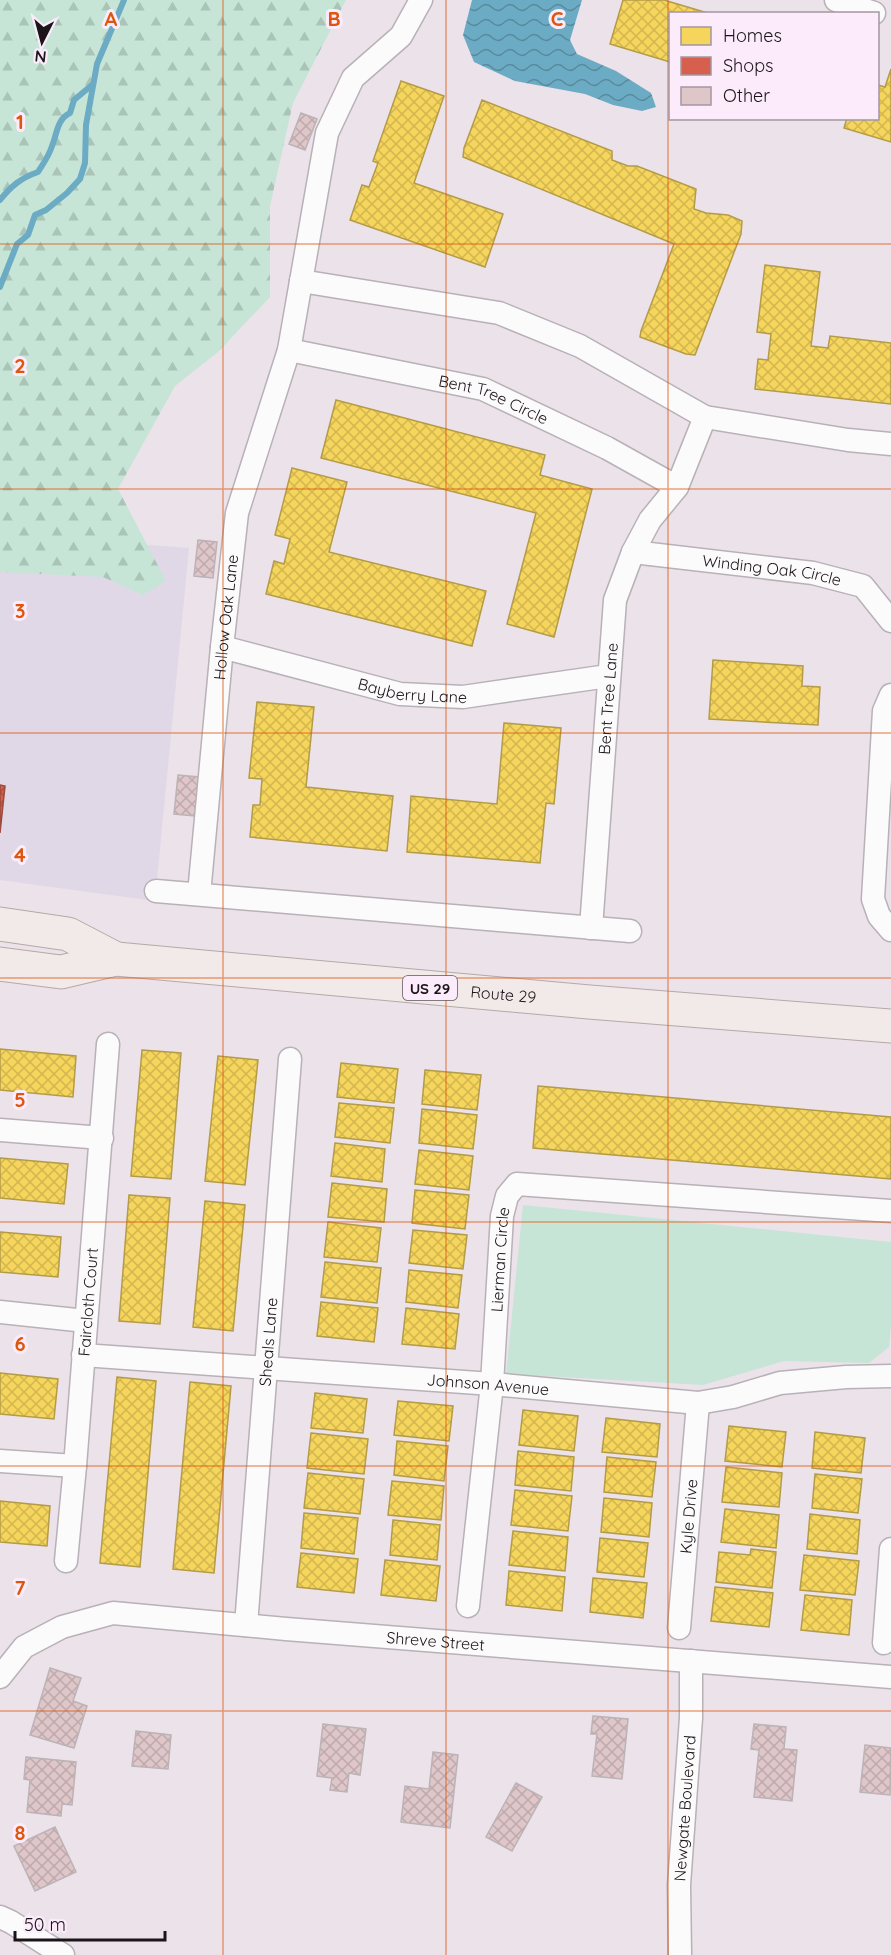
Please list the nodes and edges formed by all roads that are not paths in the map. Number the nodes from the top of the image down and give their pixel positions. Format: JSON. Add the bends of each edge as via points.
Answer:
{"nodes":[{"id":1,"x":421,"y":0,"type":"edge"},
{"id":2,"x":836,"y":0,"type":"edge"},
{"id":3,"x":871,"y":12,"type":"edge"},
{"id":4,"x":301,"y":281,"type":"junction"},
{"id":5,"x":289,"y":350,"type":"junction"},
{"id":6,"x":705,"y":417,"type":"junction"},
{"id":7,"x":891,"y":444,"type":"edge"},
{"id":8,"x":677,"y":487,"type":"junction"},
{"id":9,"x":633,"y":552,"type":"junction"},
{"id":10,"x":891,"y":621,"type":"edge"},
{"id":11,"x":222,"y":647,"type":"junction"},
{"id":12,"x":608,"y":676,"type":"junction"},
{"id":13,"x":891,"y":695,"type":"edge"},
{"id":14,"x":156,"y":891,"type":"dead end"},
{"id":15,"x":199,"y":894,"type":"junction"},
{"id":16,"x":0,"y":924,"type":"edge"},
{"id":17,"x":591,"y":928,"type":"junction"},
{"id":18,"x":891,"y":930,"type":"edge"},
{"id":19,"x":630,"y":931,"type":"dead end"},
{"id":20,"x":116,"y":959,"type":"junction"},
{"id":21,"x":0,"y":964,"type":"edge"},
{"id":22,"x":891,"y":1026,"type":"edge"},
{"id":23,"x":108,"y":1044,"type":"dead end"},
{"id":24,"x":290,"y":1059,"type":"dead end"},
{"id":25,"x":0,"y":1130,"type":"edge"},
{"id":26,"x":102,"y":1138,"type":"junction"},
{"id":27,"x":891,"y":1211,"type":"edge"},
{"id":28,"x":0,"y":1312,"type":"edge"},
{"id":29,"x":86,"y":1321,"type":"junction"},
{"id":30,"x":83,"y":1355,"type":"junction"},
{"id":31,"x":266,"y":1370,"type":"junction"},
{"id":32,"x":891,"y":1376,"type":"edge"},
{"id":33,"x":492,"y":1384,"type":"junction"},
{"id":34,"x":698,"y":1403,"type":"junction"},
{"id":35,"x":0,"y":1461,"type":"edge"},
{"id":36,"x":75,"y":1466,"type":"junction"},
{"id":37,"x":891,"y":1549,"type":"edge"},
{"id":38,"x":66,"y":1561,"type":"dead end"},
{"id":39,"x":468,"y":1605,"type":"dead end"},
{"id":40,"x":246,"y":1625,"type":"junction"},
{"id":41,"x":679,"y":1628,"type":"dead end"},
{"id":42,"x":884,"y":1643,"type":"dead end"},
{"id":43,"x":691,"y":1661,"type":"junction"},
{"id":44,"x":0,"y":1677,"type":"edge"},
{"id":45,"x":891,"y":1677,"type":"edge"},
{"id":46,"x":0,"y":1917,"type":"edge"},
{"id":47,"x":63,"y":1955,"type":"edge"},
{"id":48,"x":680,"y":1955,"type":"edge"}],
"edges":[{"from":1,"to":4,"type":"street","via":[[401,36],[353,78],[327,133]]},
{"from":2,"to":3,"type":"street"},
{"from":4,"to":5,"type":"street"},
{"from":4,"to":6,"type":"street","via":[[499,313],[580,346]]},
{"from":5,"to":8,"type":"street","name":"Bent Tree Circle","via":[[483,389],[607,448]]},
{"from":5,"to":11,"type":"street","name":"Hollow Oak Lane","via":[[237,513]]},
{"from":6,"to":7,"type":"street"},
{"from":6,"to":8,"type":"street"},
{"from":8,"to":9,"type":"street","name":"Bent Tree Lane","via":[[650,520]]},
{"from":9,"to":10,"type":"street","name":"Winding Oak Circle","via":[[813,573],[863,586]]},
{"from":9,"to":12,"type":"street","name":"Bent Tree Lane","via":[[615,600]]},
{"from":11,"to":12,"type":"street","name":"Bayberry Lane","via":[[400,694],[463,697]]},
{"from":11,"to":15,"type":"street","name":"Hollow Oak Lane"},
{"from":12,"to":17,"type":"street","name":"Bent Tree Lane"},
{"from":13,"to":18,"type":"street","via":[[884,711],[873,899],[879,916]]},
{"from":14,"to":15,"type":"street"},
{"from":15,"to":17,"type":"street"},
{"from":16,"to":20,"type":"main road","name":"Route 29","number":"US 29","via":[[68,934]]},
{"from":17,"to":19,"type":"street"},
{"from":20,"to":21,"type":"main road","name":"Route 29","number":"US 29","via":[[61,972]]},
{"from":20,"to":22,"type":"main road","name":"Route 29","number":"US 29"},
{"from":23,"to":26,"type":"street","name":"Faircloth Court"},
{"from":24,"to":31,"type":"street","name":"Sheals Lane"},
{"from":25,"to":26,"type":"street"},
{"from":26,"to":29,"type":"street","name":"Faircloth Court"},
{"from":27,"to":33,"type":"street","name":"Lierman Circle","via":[[517,1184],[507,1196],[502,1216]]},
{"from":28,"to":29,"type":"street"},
{"from":29,"to":30,"type":"street","name":"Faircloth Court"},
{"from":30,"to":31,"type":"street","name":"Johnson Avenue"},
{"from":30,"to":36,"type":"street","name":"Faircloth Court"},
{"from":31,"to":33,"type":"street","name":"Johnson Avenue"},
{"from":31,"to":40,"type":"street","name":"Sheals Lane"},
{"from":32,"to":34,"type":"street","name":"Johnson Avenue","via":[[780,1383]]},
{"from":33,"to":34,"type":"street","name":"Johnson Avenue"},
{"from":33,"to":39,"type":"street","name":"Lierman Circle"},
{"from":34,"to":41,"type":"street","name":"Kyle Drive"},
{"from":35,"to":36,"type":"street"},
{"from":36,"to":38,"type":"street","name":"Faircloth Court"},
{"from":37,"to":42,"type":"street"},
{"from":40,"to":43,"type":"street","name":"Shreve Street"},
{"from":40,"to":44,"type":"street","name":"Shreve Street","via":[[113,1613],[62,1627],[24,1647]]},
{"from":43,"to":45,"type":"street","name":"Shreve Street"},
{"from":43,"to":48,"type":"street","name":"Newgate Boulevard","via":[[691,1718],[679,1885]]},
{"from":46,"to":47,"type":"street"}]}
